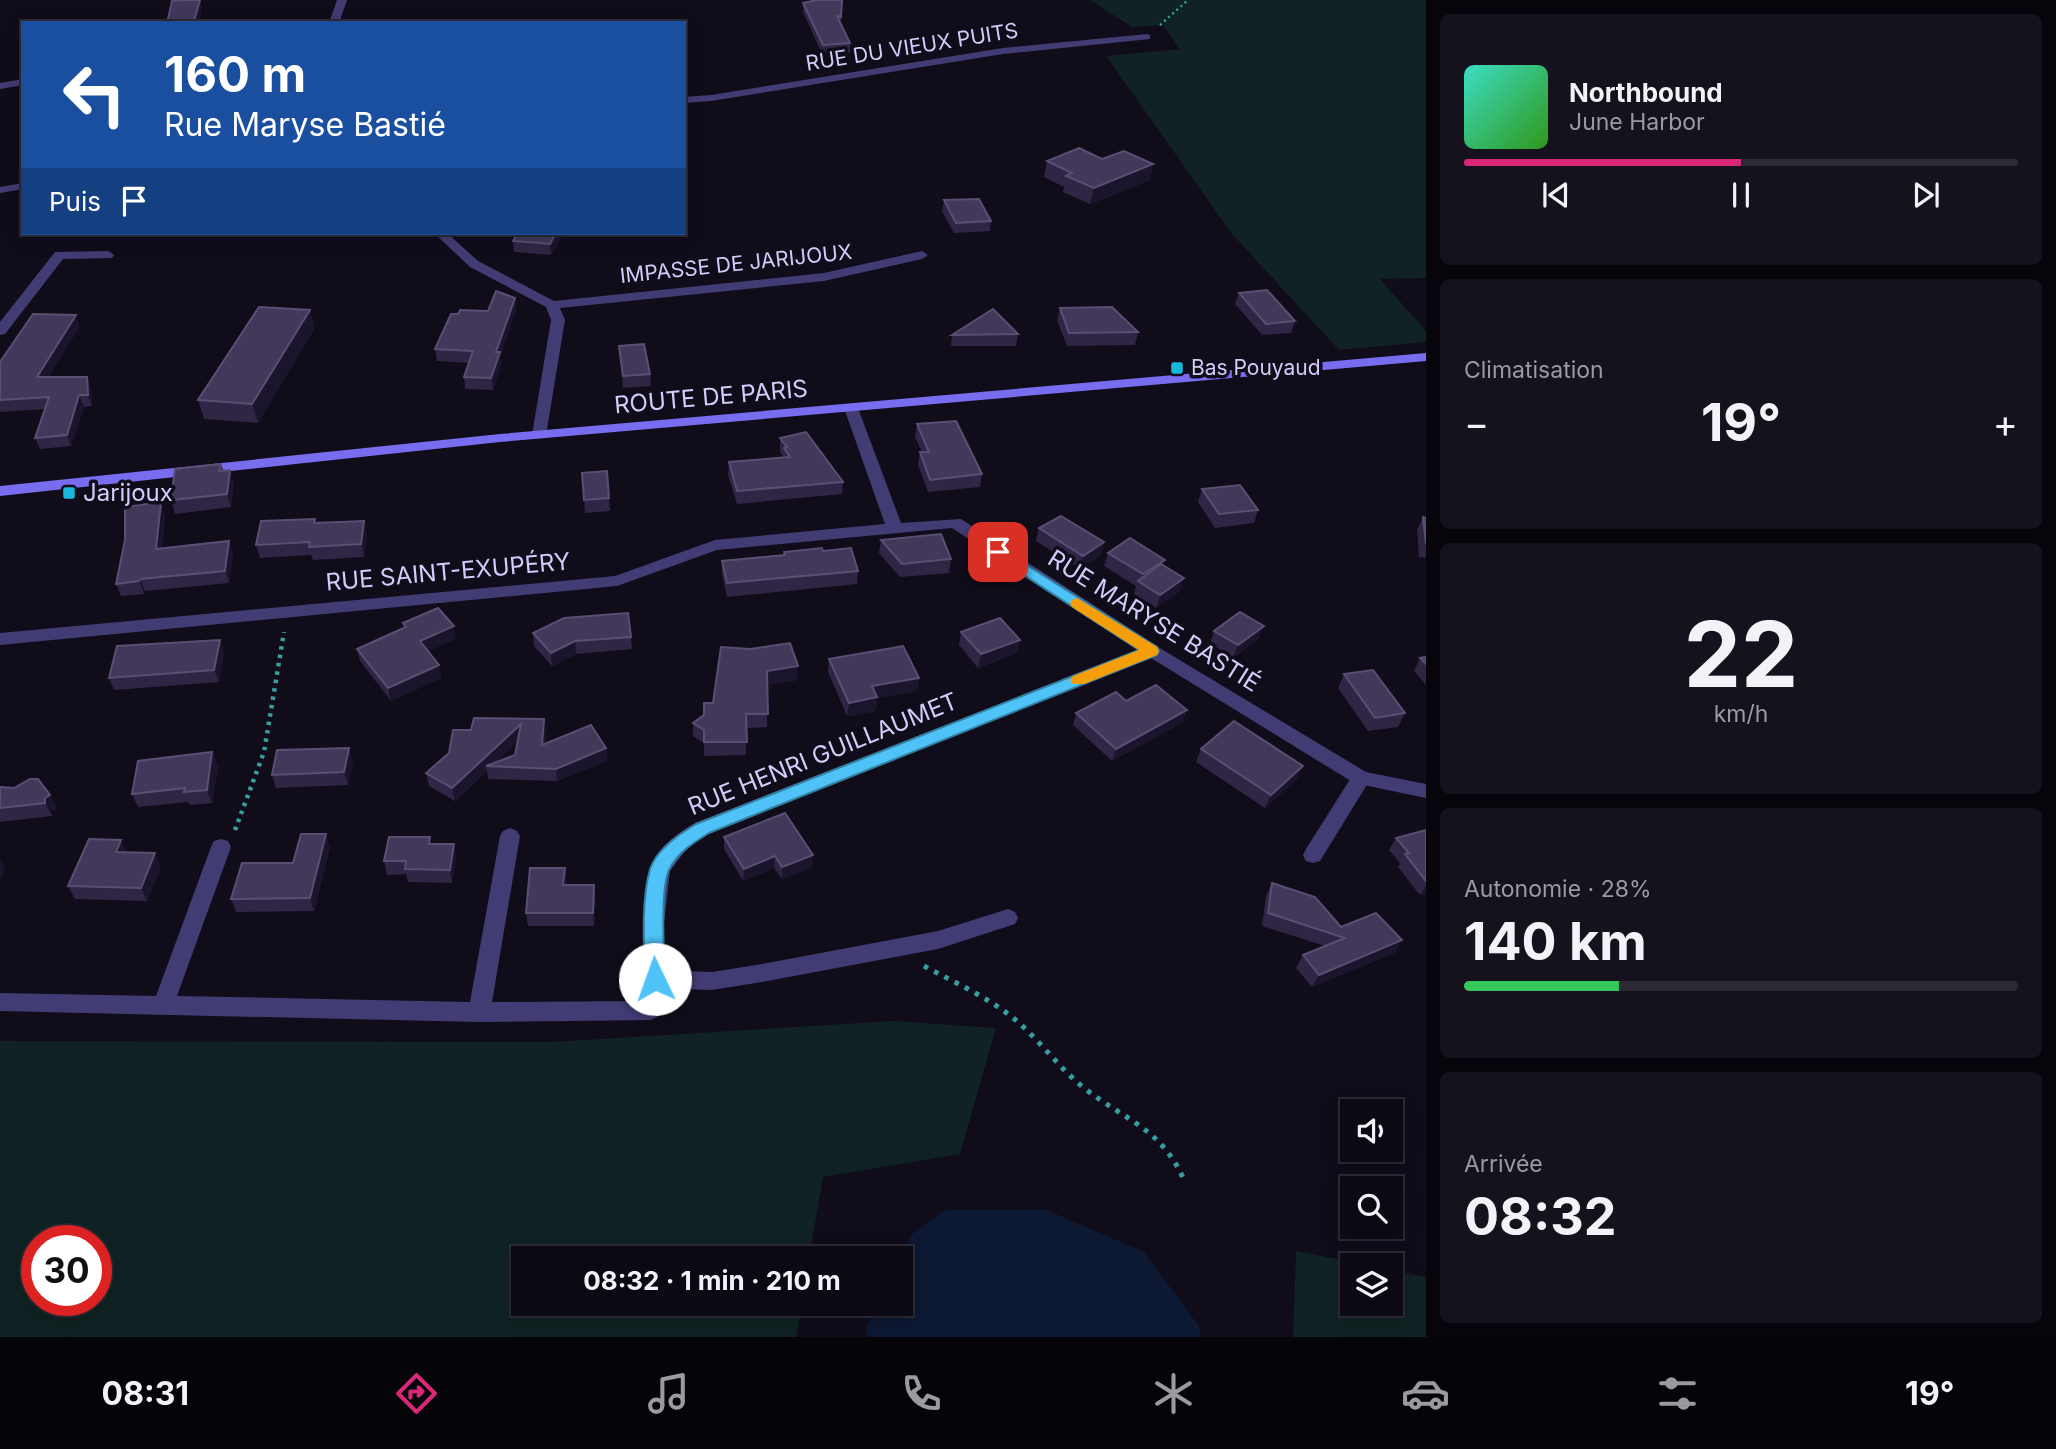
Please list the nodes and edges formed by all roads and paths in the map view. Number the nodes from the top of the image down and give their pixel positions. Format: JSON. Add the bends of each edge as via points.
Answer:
{"nodes":[{"id":1,"x":342,"y":0,"type":"edge"},
{"id":2,"x":1188,"y":0,"type":"edge"},
{"id":3,"x":335,"y":21,"type":"edge"},
{"id":4,"x":1147,"y":37,"type":"joint"},
{"id":5,"x":21,"y":82,"type":"edge"},
{"id":6,"x":0,"y":86,"type":"edge"},
{"id":7,"x":686,"y":100,"type":"edge"},
{"id":8,"x":21,"y":187,"type":"edge"},
{"id":9,"x":0,"y":190,"type":"edge"},
{"id":10,"x":442,"y":235,"type":"edge"},
{"id":11,"x":922,"y":254,"type":"dead end"},
{"id":12,"x":108,"y":255,"type":"dead end"},
{"id":13,"x":552,"y":305,"type":"junction"},
{"id":14,"x":0,"y":331,"type":"edge"},
{"id":15,"x":1426,"y":357,"type":"edge"},
{"id":16,"x":851,"y":408,"type":"junction"},
{"id":17,"x":539,"y":435,"type":"junction"},
{"id":18,"x":0,"y":491,"type":"edge"},
{"id":19,"x":895,"y":529,"type":"junction"},
{"id":20,"x":288,"y":611,"type":"junction"},
{"id":21,"x":0,"y":639,"type":"edge"},
{"id":22,"x":1152,"y":651,"type":"junction"},
{"id":23,"x":1361,"y":778,"type":"junction"},
{"id":24,"x":1426,"y":791,"type":"edge"},
{"id":25,"x":510,"y":836,"type":"dead end"},
{"id":26,"x":222,"y":847,"type":"joint"},
{"id":27,"x":1313,"y":855,"type":"dead end"},
{"id":28,"x":1009,"y":918,"type":"dead end"},
{"id":29,"x":891,"y":949,"type":"junction"},
{"id":30,"x":655,"y":979,"type":"junction"},
{"id":31,"x":0,"y":1002,"type":"edge"},
{"id":32,"x":163,"y":1006,"type":"junction"},
{"id":33,"x":480,"y":1012,"type":"junction"},
{"id":34,"x":1184,"y":1180,"type":"dead end"}],
"edges":[{"from":1,"to":3,"type":"street"},
{"from":2,"to":4,"type":"path"},
{"from":4,"to":7,"type":"street","name":"RUE DU VIEUX PUITS","via":[[1003,51]]},
{"from":5,"to":6,"type":"street"},
{"from":8,"to":9,"type":"street"},
{"from":10,"to":13,"type":"street","via":[[474,264]]},
{"from":11,"to":13,"type":"street","name":"IMPASSE DE JARIJOUX","via":[[824,277]]},
{"from":12,"to":14,"type":"street","via":[[59,255]]},
{"from":13,"to":17,"type":"street","via":[[558,320]]},
{"from":15,"to":16,"type":"main road","name":"ROUTE DE PARIS"},
{"from":16,"to":17,"type":"main road","name":"ROUTE DE PARIS"},
{"from":16,"to":19,"type":"street"},
{"from":17,"to":18,"type":"main road","name":"ROUTE DE PARIS"},
{"from":19,"to":20,"type":"street","name":"RUE SAINT-EXUPÉRY","via":[[715,545],[617,580]]},
{"from":19,"to":22,"type":"street","name":"RUE MARYSE BASTIÉ","via":[[955,523]]},
{"from":20,"to":21,"type":"street","name":"RUE SAINT-EXUPÉRY"},
{"from":20,"to":26,"type":"path","via":[[264,752],[234,832]]},
{"from":22,"to":23,"type":"street","name":"RUE MARYSE BASTIÉ"},
{"from":22,"to":30,"type":"street","name":"RUE HENRI GUILLAUMET","via":[[702,828],[680,842],[660,869],[653,932]]},
{"from":23,"to":24,"type":"street","name":"RUE MARYSE BASTIÉ"},
{"from":23,"to":27,"type":"street"},
{"from":25,"to":33,"type":"street"},
{"from":26,"to":32,"type":"street"},
{"from":28,"to":29,"type":"street"},
{"from":29,"to":30,"type":"street","via":[[712,981]]},
{"from":29,"to":34,"type":"path","via":[[992,1002],[1083,1087],[1160,1140]]},
{"from":30,"to":33,"type":"street","name":"RUE HENRI GUILLAUMET","via":[[650,1010]]},
{"from":31,"to":32,"type":"street","name":"RUE HENRI GUILLAUMET"},
{"from":32,"to":33,"type":"street","name":"RUE HENRI GUILLAUMET"}]}
